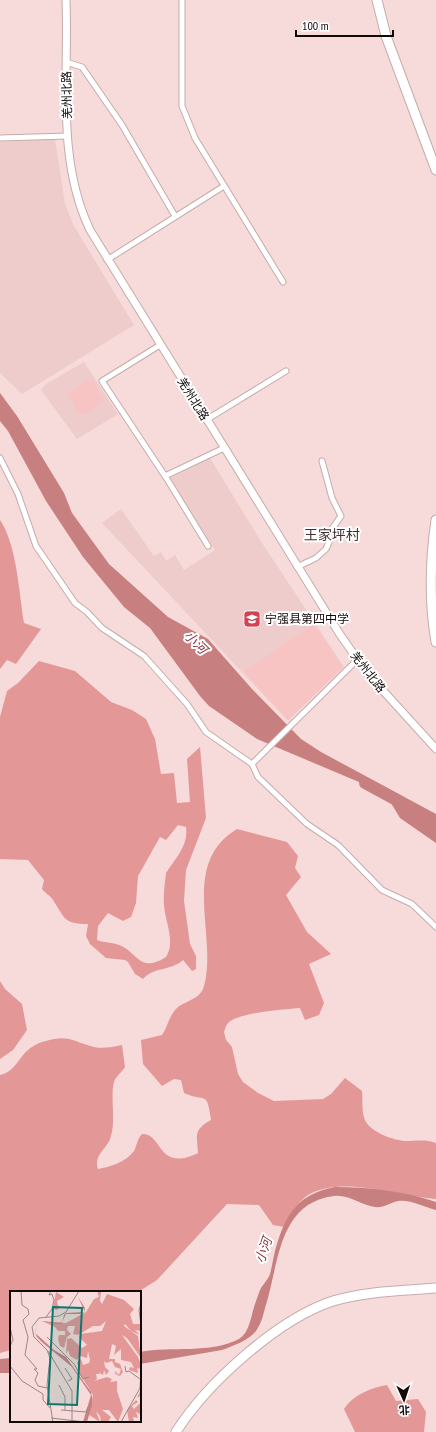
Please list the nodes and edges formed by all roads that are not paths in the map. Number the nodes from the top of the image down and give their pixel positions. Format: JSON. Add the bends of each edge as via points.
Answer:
{"nodes":[{"id":1,"x":182,"y":0,"type":"edge"},
{"id":2,"x":377,"y":0,"type":"edge"},
{"id":3,"x":66,"y":1,"type":"edge"},
{"id":4,"x":66,"y":62,"type":"junction"},
{"id":5,"x":68,"y":136,"type":"junction"},
{"id":6,"x":0,"y":138,"type":"edge"},
{"id":7,"x":436,"y":170,"type":"edge"},
{"id":8,"x":224,"y":186,"type":"junction"},
{"id":9,"x":175,"y":216,"type":"junction"},
{"id":10,"x":107,"y":260,"type":"junction"},
{"id":11,"x":283,"y":282,"type":"dead end"},
{"id":12,"x":160,"y":345,"type":"junction"},
{"id":13,"x":286,"y":371,"type":"dead end"},
{"id":14,"x":206,"y":420,"type":"junction"},
{"id":15,"x":224,"y":448,"type":"junction"},
{"id":16,"x":0,"y":458,"type":"edge"},
{"id":17,"x":322,"y":461,"type":"dead end"},
{"id":18,"x":165,"y":476,"type":"junction"},
{"id":19,"x":436,"y":520,"type":"edge"},
{"id":20,"x":208,"y":546,"type":"dead end"},
{"id":21,"x":296,"y":567,"type":"junction"},
{"id":22,"x":436,"y":642,"type":"edge"},
{"id":23,"x":357,"y":660,"type":"junction"},
{"id":24,"x":436,"y":749,"type":"edge"},
{"id":25,"x":252,"y":764,"type":"junction"},
{"id":26,"x":436,"y":926,"type":"edge"},
{"id":27,"x":436,"y":1288,"type":"edge"},
{"id":28,"x":176,"y":1432,"type":"edge"}],
"edges":[{"from":1,"to":8,"type":"street","via":[[184,116]]},
{"from":2,"to":7,"type":"highway","via":[[386,36]]},
{"from":3,"to":4,"type":"main road","name":"羌州北路"},
{"from":4,"to":5,"type":"main road","name":"羌州北路"},
{"from":4,"to":9,"type":"street","via":[[82,67],[122,125]]},
{"from":5,"to":6,"type":"street"},
{"from":5,"to":10,"type":"main road","name":"羌州北路","via":[[79,202],[90,230]]},
{"from":8,"to":9,"type":"street"},
{"from":8,"to":11,"type":"street"},
{"from":9,"to":10,"type":"street"},
{"from":10,"to":12,"type":"main road","name":"羌州北路"},
{"from":12,"to":14,"type":"main road","name":"羌州北路"},
{"from":12,"to":18,"type":"street","via":[[102,381]]},
{"from":13,"to":14,"type":"street"},
{"from":14,"to":15,"type":"main road","name":"羌州北路"},
{"from":15,"to":18,"type":"street"},
{"from":15,"to":21,"type":"main road","name":"羌州北路"},
{"from":16,"to":25,"type":"street","via":[[18,494],[36,546],[75,603],[102,628],[144,656],[187,704],[206,732]]},
{"from":17,"to":21,"type":"street","via":[[332,498],[341,516],[329,532],[326,549],[316,558]]},
{"from":18,"to":20,"type":"street"},
{"from":19,"to":22,"type":"highway","via":[[432,549],[431,597]]},
{"from":21,"to":23,"type":"main road","name":"羌州北路"},
{"from":23,"to":24,"type":"main road","name":"羌州北路"},
{"from":23,"to":25,"type":"street"},
{"from":25,"to":26,"type":"street","via":[[258,777],[307,824],[338,845],[382,890],[412,904]]},
{"from":27,"to":28,"type":"highway","via":[[360,1295],[310,1311],[274,1334],[230,1369],[199,1400]]}]}
